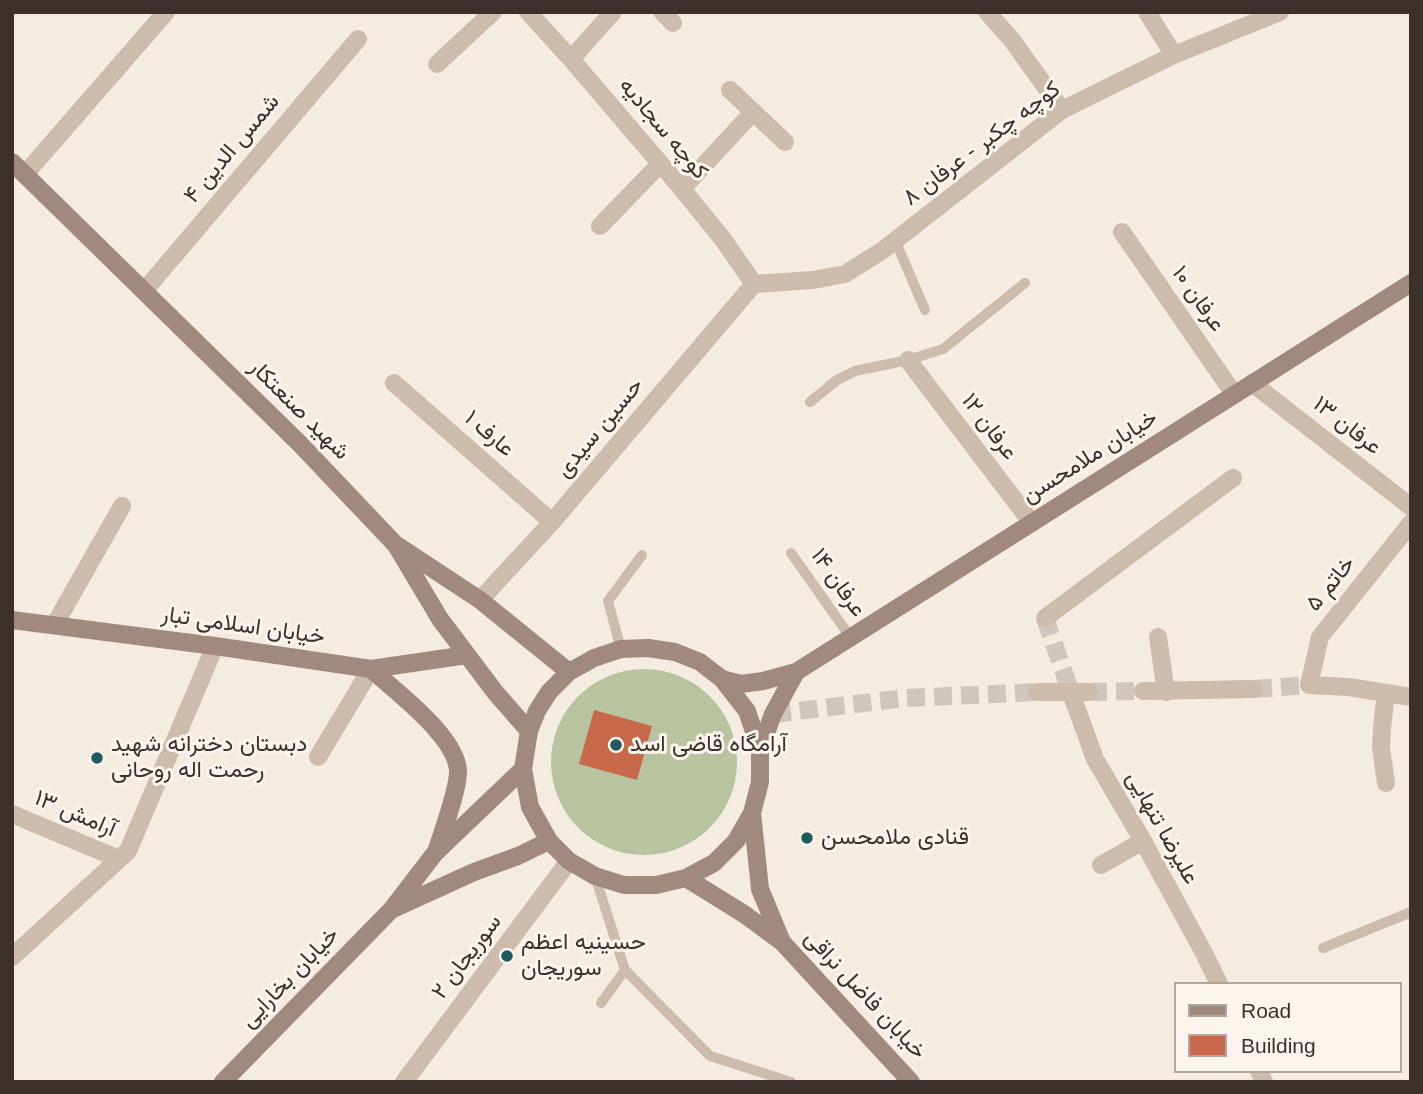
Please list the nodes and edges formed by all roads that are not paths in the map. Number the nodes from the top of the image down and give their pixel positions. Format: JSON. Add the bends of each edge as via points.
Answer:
{"nodes":[{"id":1,"x":493,"y":12,"type":"edge"},
{"id":2,"x":528,"y":12,"type":"edge"},
{"id":3,"x":613,"y":12,"type":"edge"},
{"id":4,"x":988,"y":12,"type":"edge"},
{"id":5,"x":1147,"y":12,"type":"edge"},
{"id":6,"x":1280,"y":12,"type":"edge"},
{"id":7,"x":156,"y":16,"type":"edge"},
{"id":8,"x":358,"y":38,"type":"dead end"},
{"id":9,"x":1174,"y":55,"type":"junction"},
{"id":10,"x":571,"y":59,"type":"junction"},
{"id":11,"x":437,"y":64,"type":"dead end"},
{"id":12,"x":730,"y":90,"type":"dead end"},
{"id":13,"x":1062,"y":110,"type":"junction"},
{"id":14,"x":753,"y":112,"type":"junction"},
{"id":15,"x":785,"y":142,"type":"dead end"},
{"id":16,"x":660,"y":163,"type":"junction"},
{"id":17,"x":19,"y":168,"type":"edge"},
{"id":18,"x":682,"y":189,"type":"junction"},
{"id":19,"x":600,"y":226,"type":"dead end"},
{"id":20,"x":1122,"y":232,"type":"dead end"},
{"id":21,"x":895,"y":240,"type":"junction"},
{"id":22,"x":1025,"y":283,"type":"dead end"},
{"id":23,"x":1411,"y":283,"type":"edge"},
{"id":24,"x":754,"y":284,"type":"junction"},
{"id":25,"x":144,"y":291,"type":"junction"},
{"id":26,"x":925,"y":310,"type":"dead end"},
{"id":27,"x":908,"y":360,"type":"junction"},
{"id":28,"x":394,"y":383,"type":"dead end"},
{"id":29,"x":1252,"y":383,"type":"junction"},
{"id":30,"x":1234,"y":394,"type":"junction"},
{"id":31,"x":810,"y":402,"type":"dead end"},
{"id":32,"x":1233,"y":478,"type":"dead end"},
{"id":33,"x":122,"y":506,"type":"dead end"},
{"id":34,"x":1411,"y":507,"type":"edge"},
{"id":35,"x":552,"y":522,"type":"junction"},
{"id":36,"x":1032,"y":523,"type":"junction"},
{"id":37,"x":1411,"y":523,"type":"edge"},
{"id":38,"x":395,"y":544,"type":"junction"},
{"id":39,"x":791,"y":553,"type":"dead end"},
{"id":40,"x":642,"y":555,"type":"dead end"},
{"id":41,"x":480,"y":600,"type":"junction"},
{"id":42,"x":1045,"y":618,"type":"dead end"},
{"id":43,"x":12,"y":620,"type":"edge"},
{"id":44,"x":55,"y":624,"type":"junction"},
{"id":45,"x":1158,"y":637,"type":"dead end"},
{"id":46,"x":851,"y":638,"type":"junction"},
{"id":47,"x":215,"y":646,"type":"junction"},
{"id":48,"x":621,"y":649,"type":"junction"},
{"id":49,"x":467,"y":655,"type":"junction"},
{"id":50,"x":371,"y":669,"type":"junction"},
{"id":51,"x":569,"y":672,"type":"junction"},
{"id":52,"x":796,"y":672,"type":"junction"},
{"id":53,"x":722,"y":679,"type":"junction"},
{"id":54,"x":1254,"y":689,"type":"tunnel mouth"},
{"id":55,"x":1143,"y":691,"type":"tunnel mouth"},
{"id":56,"x":1166,"y":691,"type":"junction"},
{"id":57,"x":1037,"y":692,"type":"tunnel mouth"},
{"id":58,"x":1089,"y":692,"type":"tunnel mouth"},
{"id":59,"x":1071,"y":693,"type":"junction"},
{"id":60,"x":1386,"y":693,"type":"junction"},
{"id":61,"x":1411,"y":697,"type":"edge"},
{"id":62,"x":529,"y":731,"type":"junction"},
{"id":63,"x":760,"y":750,"type":"junction"},
{"id":64,"x":318,"y":757,"type":"dead end"},
{"id":65,"x":523,"y":769,"type":"junction"},
{"id":66,"x":1386,"y":783,"type":"dead end"},
{"id":67,"x":12,"y":814,"type":"edge"},
{"id":68,"x":752,"y":814,"type":"junction"},
{"id":69,"x":549,"y":841,"type":"junction"},
{"id":70,"x":1143,"y":841,"type":"junction"},
{"id":71,"x":435,"y":853,"type":"junction"},
{"id":72,"x":119,"y":859,"type":"junction"},
{"id":73,"x":569,"y":861,"type":"junction"},
{"id":74,"x":1101,"y":865,"type":"dead end"},
{"id":75,"x":594,"y":876,"type":"junction"},
{"id":76,"x":686,"y":878,"type":"junction"},
{"id":77,"x":392,"y":909,"type":"junction"},
{"id":78,"x":1411,"y":912,"type":"edge"},
{"id":79,"x":782,"y":942,"type":"junction"},
{"id":80,"x":1323,"y":948,"type":"dead end"},
{"id":81,"x":12,"y":957,"type":"edge"},
{"id":82,"x":625,"y":970,"type":"junction"},
{"id":83,"x":1218,"y":982,"type":"edge"},
{"id":84,"x":601,"y":1003,"type":"dead end"},
{"id":85,"x":223,"y":1082,"type":"edge"},
{"id":86,"x":404,"y":1082,"type":"edge"},
{"id":87,"x":791,"y":1082,"type":"edge"},
{"id":88,"x":911,"y":1082,"type":"edge"}],
"edges":[{"from":1,"to":11,"type":"street"},
{"from":2,"to":10,"type":"street","name":"کوچه سجادیه"},
{"from":3,"to":10,"type":"street"},
{"from":4,"to":13,"type":"street"},
{"from":5,"to":9,"type":"street"},
{"from":6,"to":9,"type":"street","name":"کوچه چکبر - عرفان ۸"},
{"from":7,"to":17,"type":"street"},
{"from":8,"to":25,"type":"street","name":"شمس الدین ۴"},
{"from":9,"to":13,"type":"street","name":"کوچه چکبر - عرفان ۸"},
{"from":10,"to":16,"type":"street","name":"کوچه سجادیه"},
{"from":12,"to":14,"type":"street"},
{"from":13,"to":21,"type":"street","name":"کوچه چکبر - عرفان ۸"},
{"from":14,"to":15,"type":"street"},
{"from":14,"to":18,"type":"street"},
{"from":16,"to":18,"type":"street","name":"کوچه سجادیه"},
{"from":16,"to":19,"type":"street"},
{"from":17,"to":25,"type":"main road","name":"شهید صنعتکار"},
{"from":18,"to":24,"type":"street","name":"کوچه سجادیه"},
{"from":20,"to":30,"type":"street","name":"عرفان ۱۰"},
{"from":21,"to":24,"type":"street","name":"کوچه چکبر - عرفان ۸","via":[[845,274]]},
{"from":21,"to":26,"type":"lane"},
{"from":22,"to":27,"type":"lane","via":[[943,349]]},
{"from":23,"to":29,"type":"main road","name":"خیابان ملامحسن"},
{"from":24,"to":35,"type":"street","name":"حسین سیدی"},
{"from":25,"to":38,"type":"main road","name":"شهید صنعتکار"},
{"from":27,"to":31,"type":"lane","via":[[855,371]]},
{"from":27,"to":36,"type":"street","name":"عرفان ۱۲"},
{"from":28,"to":35,"type":"street","name":"عارف ۱"},
{"from":29,"to":30,"type":"main road","name":"خیابان ملامحسن"},
{"from":29,"to":34,"type":"street","name":"عرفان ۱۳"},
{"from":30,"to":36,"type":"main road","name":"خیابان ملامحسن"},
{"from":32,"to":42,"type":"street"},
{"from":33,"to":44,"type":"street"},
{"from":35,"to":41,"type":"street","name":"حسین سیدی"},
{"from":36,"to":46,"type":"main road","name":"خیابان ملامحسن"},
{"from":37,"to":60,"type":"street","name":"خاتم ۵","via":[[1320,637],[1309,685]]},
{"from":38,"to":41,"type":"main road","name":"شهید صنعتکار"},
{"from":38,"to":49,"type":"main road"},
{"from":39,"to":46,"type":"lane","name":"عرفان ۱۴"},
{"from":40,"to":48,"type":"lane","via":[[608,601]]},
{"from":41,"to":51,"type":"main road","name":"شهید صنعتکار"},
{"from":43,"to":44,"type":"main road","name":"خیابان اسلامی تبار"},
{"from":44,"to":47,"type":"main road","name":"خیابان اسلامی تبار"},
{"from":45,"to":56,"type":"street"},
{"from":46,"to":52,"type":"main road","name":"خیابان ملامحسن"},
{"from":47,"to":50,"type":"main road","name":"خیابان اسلامی تبار"},
{"from":47,"to":72,"type":"street","via":[[128,851]]},
{"from":48,"to":51,"type":"main road"},
{"from":48,"to":53,"type":"main road","via":[[675,652],[700,662]]},
{"from":49,"to":50,"type":"main road","name":"خیابان اسلامی تبار"},
{"from":49,"to":62,"type":"main road"},
{"from":50,"to":64,"type":"street"},
{"from":50,"to":71,"type":"main road","via":[[443,736],[458,770]]},
{"from":51,"to":62,"type":"main road","via":[[549,692]]},
{"from":52,"to":53,"type":"main road","via":[[741,684]]},
{"from":52,"to":63,"type":"main road"},
{"from":53,"to":63,"type":"main road","via":[[747,711]]},
{"from":54,"to":56,"type":"street"},
{"from":55,"to":56,"type":"street"},
{"from":57,"to":59,"type":"street"},
{"from":58,"to":59,"type":"street"},
{"from":59,"to":70,"type":"street","name":"علیرضا تنهایی","via":[[1095,759]]},
{"from":60,"to":61,"type":"street"},
{"from":60,"to":66,"type":"street","via":[[1381,747]]},
{"from":62,"to":65,"type":"main road"},
{"from":63,"to":68,"type":"main road","via":[[760,782]]},
{"from":65,"to":69,"type":"main road","via":[[530,807]]},
{"from":65,"to":71,"type":"main road","name":"خیابان بخارایی"},
{"from":67,"to":72,"type":"street","name":"آرامش ۱۳"},
{"from":68,"to":76,"type":"main road","via":[[736,841],[713,863]]},
{"from":68,"to":79,"type":"main road","via":[[760,888]]},
{"from":69,"to":73,"type":"main road"},
{"from":69,"to":77,"type":"main road","name":"خیابان بخارایی"},
{"from":70,"to":74,"type":"street"},
{"from":70,"to":83,"type":"street","name":"علیرضا تنهایی"},
{"from":71,"to":77,"type":"main road","name":"خیابان بخارایی"},
{"from":72,"to":81,"type":"street"},
{"from":73,"to":75,"type":"main road"},
{"from":73,"to":86,"type":"street","name":"سوریجان ۲"},
{"from":75,"to":76,"type":"main road","via":[[624,885],[656,886]]},
{"from":75,"to":82,"type":"lane"},
{"from":76,"to":79,"type":"main road"},
{"from":77,"to":85,"type":"main road","name":"خیابان بخارایی"},
{"from":78,"to":80,"type":"lane"},
{"from":79,"to":88,"type":"main road","name":"خیابان فاضل نراقی"},
{"from":82,"to":84,"type":"lane"},
{"from":82,"to":87,"type":"lane","via":[[710,1056]]}]}
